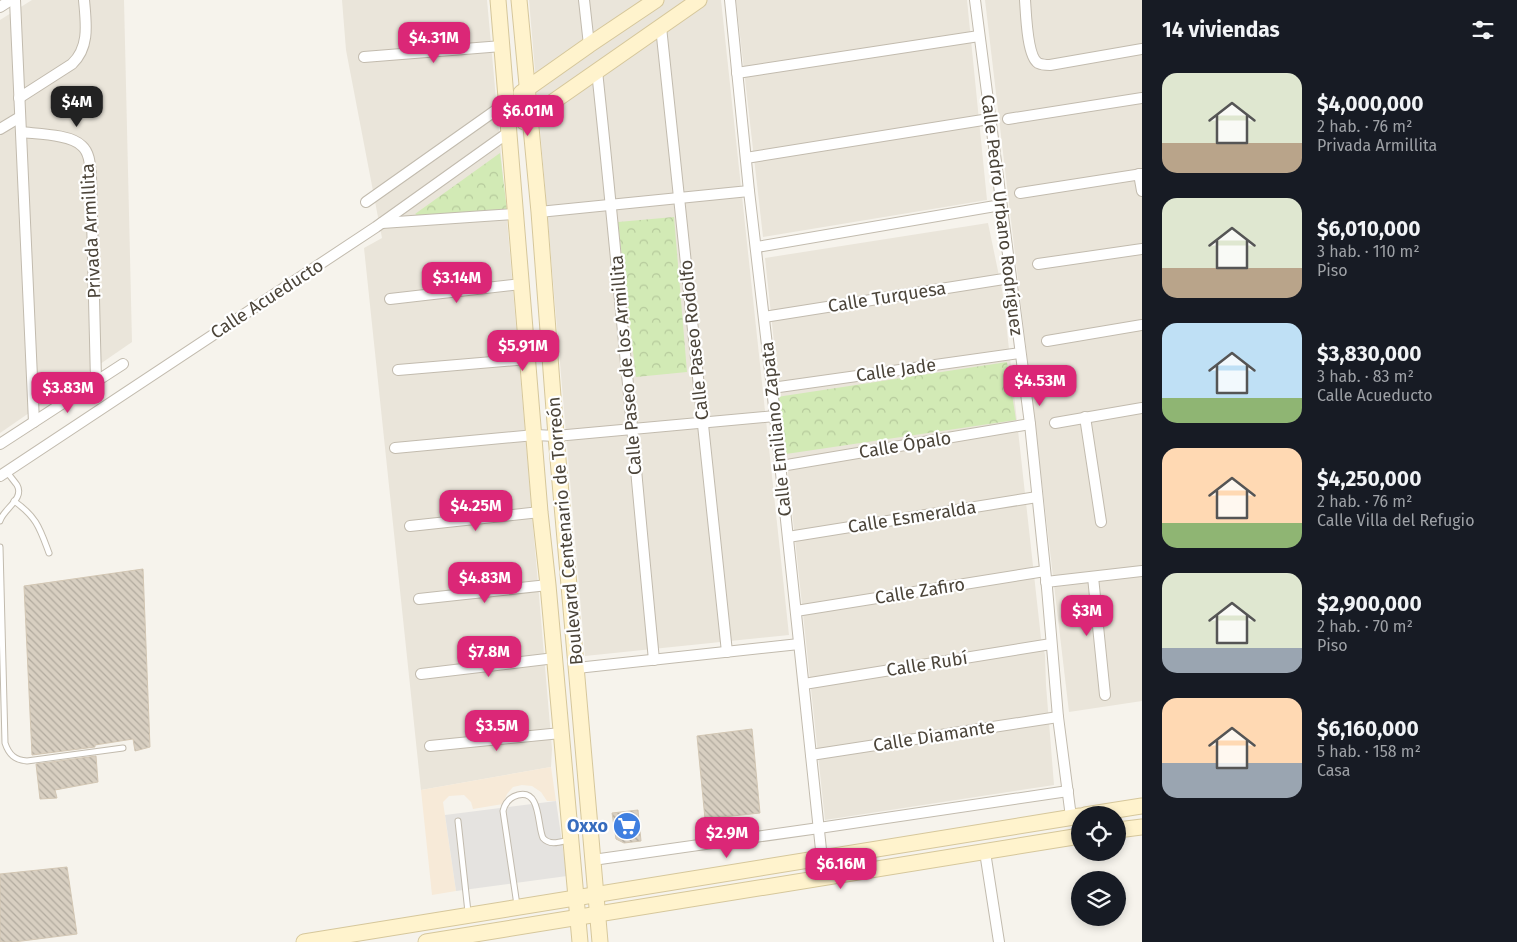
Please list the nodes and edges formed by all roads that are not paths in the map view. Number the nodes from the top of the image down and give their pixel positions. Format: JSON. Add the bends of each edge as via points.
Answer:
{"nodes":[{"id":1,"x":11,"y":0,"type":"edge"},
{"id":2,"x":15,"y":0,"type":"edge"},
{"id":3,"x":84,"y":0,"type":"edge"},
{"id":4,"x":498,"y":0,"type":"edge"},
{"id":5,"x":519,"y":0,"type":"edge"},
{"id":6,"x":584,"y":0,"type":"edge"},
{"id":7,"x":656,"y":0,"type":"edge"},
{"id":8,"x":699,"y":0,"type":"edge"},
{"id":9,"x":730,"y":0,"type":"edge"},
{"id":10,"x":975,"y":0,"type":"edge"},
{"id":11,"x":1024,"y":0,"type":"edge"},
{"id":12,"x":0,"y":7,"type":"edge"},
{"id":13,"x":661,"y":27,"type":"junction"},
{"id":14,"x":979,"y":36,"type":"junction"},
{"id":15,"x":589,"y":45,"type":"junction"},
{"id":16,"x":502,"y":46,"type":"junction"},
{"id":17,"x":1142,"y":49,"type":"edge"},
{"id":18,"x":364,"y":57,"type":"dead end"},
{"id":19,"x":597,"y":71,"type":"junction"},
{"id":20,"x":737,"y":73,"type":"junction"},
{"id":21,"x":527,"y":89,"type":"junction"},
{"id":22,"x":19,"y":98,"type":"junction"},
{"id":23,"x":1142,"y":98,"type":"edge"},
{"id":24,"x":506,"y":103,"type":"junction"},
{"id":25,"x":20,"y":117,"type":"junction"},
{"id":26,"x":530,"y":117,"type":"junction"},
{"id":27,"x":989,"y":119,"type":"junction"},
{"id":28,"x":1008,"y":119,"type":"dead end"},
{"id":29,"x":0,"y":129,"type":"edge"},
{"id":30,"x":21,"y":132,"type":"junction"},
{"id":31,"x":509,"y":132,"type":"junction"},
{"id":32,"x":746,"y":158,"type":"junction"},
{"id":33,"x":1141,"y":174,"type":"edge"},
{"id":34,"x":749,"y":191,"type":"junction"},
{"id":35,"x":1142,"y":191,"type":"edge"},
{"id":36,"x":1020,"y":193,"type":"dead end"},
{"id":37,"x":679,"y":198,"type":"junction"},
{"id":38,"x":366,"y":202,"type":"dead end"},
{"id":39,"x":611,"y":205,"type":"junction"},
{"id":40,"x":1001,"y":205,"type":"junction"},
{"id":41,"x":539,"y":212,"type":"junction"},
{"id":42,"x":516,"y":214,"type":"junction"},
{"id":43,"x":381,"y":223,"type":"junction"},
{"id":44,"x":757,"y":247,"type":"junction"},
{"id":45,"x":1142,"y":249,"type":"edge"},
{"id":46,"x":1038,"y":264,"type":"dead end"},
{"id":47,"x":1010,"y":278,"type":"junction"},
{"id":48,"x":522,"y":289,"type":"junction"},
{"id":49,"x":390,"y":299,"type":"dead end"},
{"id":50,"x":764,"y":317,"type":"junction"},
{"id":51,"x":1142,"y":325,"type":"edge"},
{"id":52,"x":1047,"y":341,"type":"dead end"},
{"id":53,"x":1020,"y":352,"type":"junction"},
{"id":54,"x":528,"y":359,"type":"junction"},
{"id":55,"x":123,"y":364,"type":"dead end"},
{"id":56,"x":398,"y":370,"type":"dead end"},
{"id":57,"x":96,"y":381,"type":"junction"},
{"id":58,"x":772,"y":388,"type":"junction"},
{"id":59,"x":1142,"y":408,"type":"edge"},
{"id":60,"x":775,"y":416,"type":"junction"},
{"id":61,"x":1085,"y":417,"type":"junction"},
{"id":62,"x":34,"y":422,"type":"junction"},
{"id":63,"x":1055,"y":423,"type":"dead end"},
{"id":64,"x":703,"y":424,"type":"junction"},
{"id":65,"x":1030,"y":424,"type":"junction"},
{"id":66,"x":631,"y":430,"type":"junction"},
{"id":67,"x":545,"y":436,"type":"junction"},
{"id":68,"x":0,"y":444,"type":"edge"},
{"id":69,"x":395,"y":448,"type":"dead end"},
{"id":70,"x":781,"y":466,"type":"junction"},
{"id":71,"x":3,"y":474,"type":"edge"},
{"id":72,"x":1037,"y":497,"type":"junction"},
{"id":73,"x":14,"y":501,"type":"junction"},
{"id":74,"x":540,"y":512,"type":"junction"},
{"id":75,"x":0,"y":521,"type":"edge"},
{"id":76,"x":1101,"y":522,"type":"dead end"},
{"id":77,"x":410,"y":526,"type":"dead end"},
{"id":78,"x":788,"y":537,"type":"junction"},
{"id":79,"x":0,"y":547,"type":"edge"},
{"id":80,"x":49,"y":554,"type":"dead end"},
{"id":81,"x":1045,"y":571,"type":"junction"},
{"id":82,"x":1142,"y":571,"type":"edge"},
{"id":83,"x":1093,"y":577,"type":"junction"},
{"id":84,"x":1046,"y":582,"type":"junction"},
{"id":85,"x":548,"y":585,"type":"junction"},
{"id":86,"x":419,"y":599,"type":"dead end"},
{"id":87,"x":796,"y":611,"type":"junction"},
{"id":88,"x":800,"y":644,"type":"junction"},
{"id":89,"x":1051,"y":644,"type":"junction"},
{"id":90,"x":727,"y":652,"type":"junction"},
{"id":91,"x":555,"y":658,"type":"junction"},
{"id":92,"x":654,"y":660,"type":"junction"},
{"id":93,"x":577,"y":668,"type":"junction"},
{"id":94,"x":421,"y":674,"type":"dead end"},
{"id":95,"x":804,"y":684,"type":"junction"},
{"id":96,"x":1105,"y":695,"type":"dead end"},
{"id":97,"x":1058,"y":718,"type":"junction"},
{"id":98,"x":561,"y":733,"type":"junction"},
{"id":99,"x":430,"y":746,"type":"dead end"},
{"id":100,"x":123,"y":748,"type":"dead end"},
{"id":101,"x":810,"y":755,"type":"junction"},
{"id":102,"x":1068,"y":791,"type":"junction"},
{"id":103,"x":1075,"y":806,"type":"edge"},
{"id":104,"x":1142,"y":806,"type":"edge"},
{"id":105,"x":1126,"y":809,"type":"edge"},
{"id":106,"x":1071,"y":817,"type":"edge"},
{"id":107,"x":458,"y":821,"type":"dead end"},
{"id":108,"x":1142,"y":826,"type":"edge"},
{"id":109,"x":819,"y":828,"type":"junction"},
{"id":110,"x":1126,"y":829,"type":"edge"},
{"id":111,"x":1071,"y":838,"type":"edge"},
{"id":112,"x":571,"y":840,"type":"junction"},
{"id":113,"x":985,"y":852,"type":"junction"},
{"id":114,"x":822,"y":859,"type":"junction"},
{"id":115,"x":593,"y":860,"type":"junction"},
{"id":116,"x":596,"y":895,"type":"junction"},
{"id":117,"x":577,"y":898,"type":"junction"},
{"id":118,"x":517,"y":908,"type":"junction"},
{"id":119,"x":597,"y":915,"type":"junction"},
{"id":120,"x":468,"y":916,"type":"junction"},
{"id":121,"x":578,"y":918,"type":"junction"},
{"id":122,"x":304,"y":942,"type":"edge"},
{"id":123,"x":426,"y":942,"type":"edge"},
{"id":124,"x":580,"y":942,"type":"edge"},
{"id":125,"x":600,"y":942,"type":"edge"},
{"id":126,"x":999,"y":942,"type":"edge"}],
"edges":[{"from":1,"to":12,"type":"street"},
{"from":2,"to":22,"type":"street"},
{"from":3,"to":22,"type":"street","via":[[85,42],[79,58]]},
{"from":4,"to":16,"type":"street","name":"Boulevard Centenario de Torreón"},
{"from":5,"to":21,"type":"street","name":"Boulevard Centenario de Torreón"},
{"from":6,"to":15,"type":"street"},
{"from":7,"to":15,"type":"street"},
{"from":8,"to":13,"type":"street","name":"Calle Acueducto"},
{"from":9,"to":20,"type":"street","name":"Calle Emiliano Zapata"},
{"from":10,"to":14,"type":"street","name":"Calle Pedro Urbano Rodríguez"},
{"from":11,"to":17,"type":"street","via":[[1033,58],[1041,65]]},
{"from":13,"to":19,"type":"street","name":"Calle Acueducto"},
{"from":13,"to":37,"type":"street","name":"Calle Paseo Rodolfo"},
{"from":14,"to":20,"type":"street"},
{"from":14,"to":27,"type":"street","name":"Calle Pedro Urbano Rodríguez"},
{"from":15,"to":21,"type":"street"},
{"from":16,"to":18,"type":"street"},
{"from":16,"to":24,"type":"street","name":"Boulevard Centenario de Torreón"},
{"from":19,"to":26,"type":"street","name":"Calle Acueducto"},
{"from":19,"to":39,"type":"street","name":"Calle Paseo de los Armillita"},
{"from":20,"to":32,"type":"street","name":"Calle Emiliano Zapata"},
{"from":21,"to":24,"type":"street"},
{"from":21,"to":26,"type":"street","name":"Boulevard Centenario de Torreón"},
{"from":22,"to":25,"type":"street"},
{"from":23,"to":28,"type":"street"},
{"from":24,"to":31,"type":"street","name":"Boulevard Centenario de Torreón"},
{"from":24,"to":38,"type":"street"},
{"from":25,"to":29,"type":"street"},
{"from":25,"to":30,"type":"street"},
{"from":26,"to":31,"type":"street","name":"Calle Acueducto"},
{"from":26,"to":41,"type":"street","name":"Boulevard Centenario de Torreón"},
{"from":27,"to":32,"type":"street"},
{"from":27,"to":40,"type":"street","name":"Calle Pedro Urbano Rodríguez"},
{"from":30,"to":57,"type":"street","name":"Privada Armillita","via":[[74,140],[82,146],[89,160]]},
{"from":30,"to":62,"type":"street"},
{"from":31,"to":42,"type":"street","name":"Boulevard Centenario de Torreón"},
{"from":31,"to":43,"type":"street","name":"Calle Acueducto"},
{"from":32,"to":34,"type":"street","name":"Calle Emiliano Zapata"},
{"from":33,"to":35,"type":"street"},
{"from":33,"to":36,"type":"street"},
{"from":34,"to":37,"type":"street"},
{"from":34,"to":44,"type":"street","name":"Calle Emiliano Zapata"},
{"from":37,"to":39,"type":"street"},
{"from":37,"to":64,"type":"street","name":"Calle Paseo Rodolfo"},
{"from":39,"to":41,"type":"street"},
{"from":39,"to":66,"type":"street","name":"Calle Paseo de los Armillita"},
{"from":40,"to":44,"type":"street"},
{"from":40,"to":47,"type":"street","name":"Calle Pedro Urbano Rodríguez"},
{"from":41,"to":67,"type":"street","name":"Boulevard Centenario de Torreón"},
{"from":42,"to":43,"type":"street"},
{"from":42,"to":48,"type":"street","name":"Boulevard Centenario de Torreón"},
{"from":43,"to":71,"type":"street","name":"Calle Acueducto"},
{"from":44,"to":50,"type":"street","name":"Calle Emiliano Zapata"},
{"from":45,"to":46,"type":"street"},
{"from":47,"to":50,"type":"street","name":"Calle Turquesa"},
{"from":47,"to":53,"type":"street","name":"Calle Pedro Urbano Rodríguez"},
{"from":48,"to":49,"type":"street"},
{"from":48,"to":54,"type":"street","name":"Boulevard Centenario de Torreón"},
{"from":48,"to":67,"type":"street","via":[[531,298]]},
{"from":50,"to":58,"type":"street","name":"Calle Emiliano Zapata"},
{"from":51,"to":52,"type":"street"},
{"from":53,"to":58,"type":"street","name":"Calle Jade"},
{"from":53,"to":65,"type":"street","name":"Calle Pedro Urbano Rodríguez"},
{"from":54,"to":56,"type":"street"},
{"from":54,"to":67,"type":"street","name":"Boulevard Centenario de Torreón"},
{"from":55,"to":57,"type":"street"},
{"from":57,"to":62,"type":"street"},
{"from":58,"to":60,"type":"street","name":"Calle Emiliano Zapata"},
{"from":59,"to":61,"type":"street"},
{"from":60,"to":64,"type":"street"},
{"from":60,"to":70,"type":"street","name":"Calle Emiliano Zapata"},
{"from":61,"to":63,"type":"street"},
{"from":61,"to":76,"type":"street"},
{"from":62,"to":68,"type":"street"},
{"from":64,"to":66,"type":"street"},
{"from":64,"to":90,"type":"street","name":"Calle Paseo Rodolfo"},
{"from":65,"to":70,"type":"street","name":"Calle Ópalo"},
{"from":65,"to":72,"type":"street","name":"Calle Pedro Urbano Rodríguez"},
{"from":66,"to":67,"type":"street"},
{"from":66,"to":92,"type":"street","name":"Calle Paseo de los Armillita"},
{"from":67,"to":69,"type":"street"},
{"from":67,"to":74,"type":"street","name":"Boulevard Centenario de Torreón"},
{"from":67,"to":93,"type":"street","name":"Boulevard Centenario de Torreón"},
{"from":70,"to":78,"type":"street","name":"Calle Emiliano Zapata"},
{"from":71,"to":73,"type":"lane","via":[[19,490]]},
{"from":72,"to":78,"type":"street","name":"Calle Esmeralda"},
{"from":72,"to":81,"type":"street","name":"Calle Pedro Urbano Rodríguez"},
{"from":73,"to":75,"type":"lane"},
{"from":73,"to":80,"type":"lane","via":[[35,520]]},
{"from":74,"to":77,"type":"street"},
{"from":74,"to":85,"type":"street","name":"Boulevard Centenario de Torreón"},
{"from":78,"to":87,"type":"street","name":"Calle Emiliano Zapata"},
{"from":79,"to":100,"type":"lane","via":[[5,743],[11,756],[27,761]]},
{"from":81,"to":84,"type":"street","name":"Calle Pedro Urbano Rodríguez"},
{"from":81,"to":87,"type":"street","name":"Calle Zafiro"},
{"from":82,"to":83,"type":"street"},
{"from":83,"to":84,"type":"street"},
{"from":83,"to":96,"type":"street"},
{"from":84,"to":89,"type":"street","name":"Calle Pedro Urbano Rodríguez"},
{"from":85,"to":86,"type":"street"},
{"from":85,"to":91,"type":"street","name":"Boulevard Centenario de Torreón"},
{"from":87,"to":88,"type":"street","name":"Calle Emiliano Zapata"},
{"from":88,"to":90,"type":"street"},
{"from":88,"to":95,"type":"street","name":"Calle Emiliano Zapata"},
{"from":89,"to":95,"type":"street","name":"Calle Rubí"},
{"from":89,"to":97,"type":"street","name":"Calle Pedro Urbano Rodríguez"},
{"from":90,"to":92,"type":"street"},
{"from":91,"to":94,"type":"street"},
{"from":91,"to":98,"type":"street","name":"Boulevard Centenario de Torreón"},
{"from":92,"to":93,"type":"street"},
{"from":93,"to":115,"type":"street","name":"Boulevard Centenario de Torreón"},
{"from":95,"to":101,"type":"street","name":"Calle Emiliano Zapata"},
{"from":97,"to":101,"type":"street","name":"Calle Diamante"},
{"from":97,"to":102,"type":"street","name":"Calle Pedro Urbano Rodríguez"},
{"from":98,"to":99,"type":"street"},
{"from":98,"to":112,"type":"street","name":"Boulevard Centenario de Torreón"},
{"from":101,"to":109,"type":"street","name":"Calle Emiliano Zapata"},
{"from":102,"to":103,"type":"street","name":"Calle Pedro Urbano Rodríguez"},
{"from":102,"to":109,"type":"street"},
{"from":104,"to":105,"type":"street"},
{"from":106,"to":114,"type":"street"},
{"from":107,"to":120,"type":"lane"},
{"from":108,"to":110,"type":"street"},
{"from":109,"to":114,"type":"street","name":"Calle Emiliano Zapata"},
{"from":109,"to":115,"type":"street"},
{"from":111,"to":113,"type":"street"},
{"from":112,"to":117,"type":"street","name":"Boulevard Centenario de Torreón"},
{"from":112,"to":118,"type":"lane","via":[[546,841],[531,796],[518,794],[508,801],[503,812]]},
{"from":113,"to":119,"type":"street"},
{"from":113,"to":126,"type":"street"},
{"from":114,"to":116,"type":"street"},
{"from":115,"to":116,"type":"street","name":"Boulevard Centenario de Torreón"},
{"from":116,"to":117,"type":"street"},
{"from":116,"to":119,"type":"street","name":"Boulevard Centenario de Torreón"},
{"from":117,"to":118,"type":"street"},
{"from":117,"to":121,"type":"street","name":"Boulevard Centenario de Torreón"},
{"from":118,"to":120,"type":"street"},
{"from":119,"to":121,"type":"street"},
{"from":119,"to":125,"type":"street","name":"Boulevard Centenario de Torreón"},
{"from":120,"to":122,"type":"street"},
{"from":121,"to":123,"type":"street"},
{"from":121,"to":124,"type":"street","name":"Boulevard Centenario de Torreón"}]}
